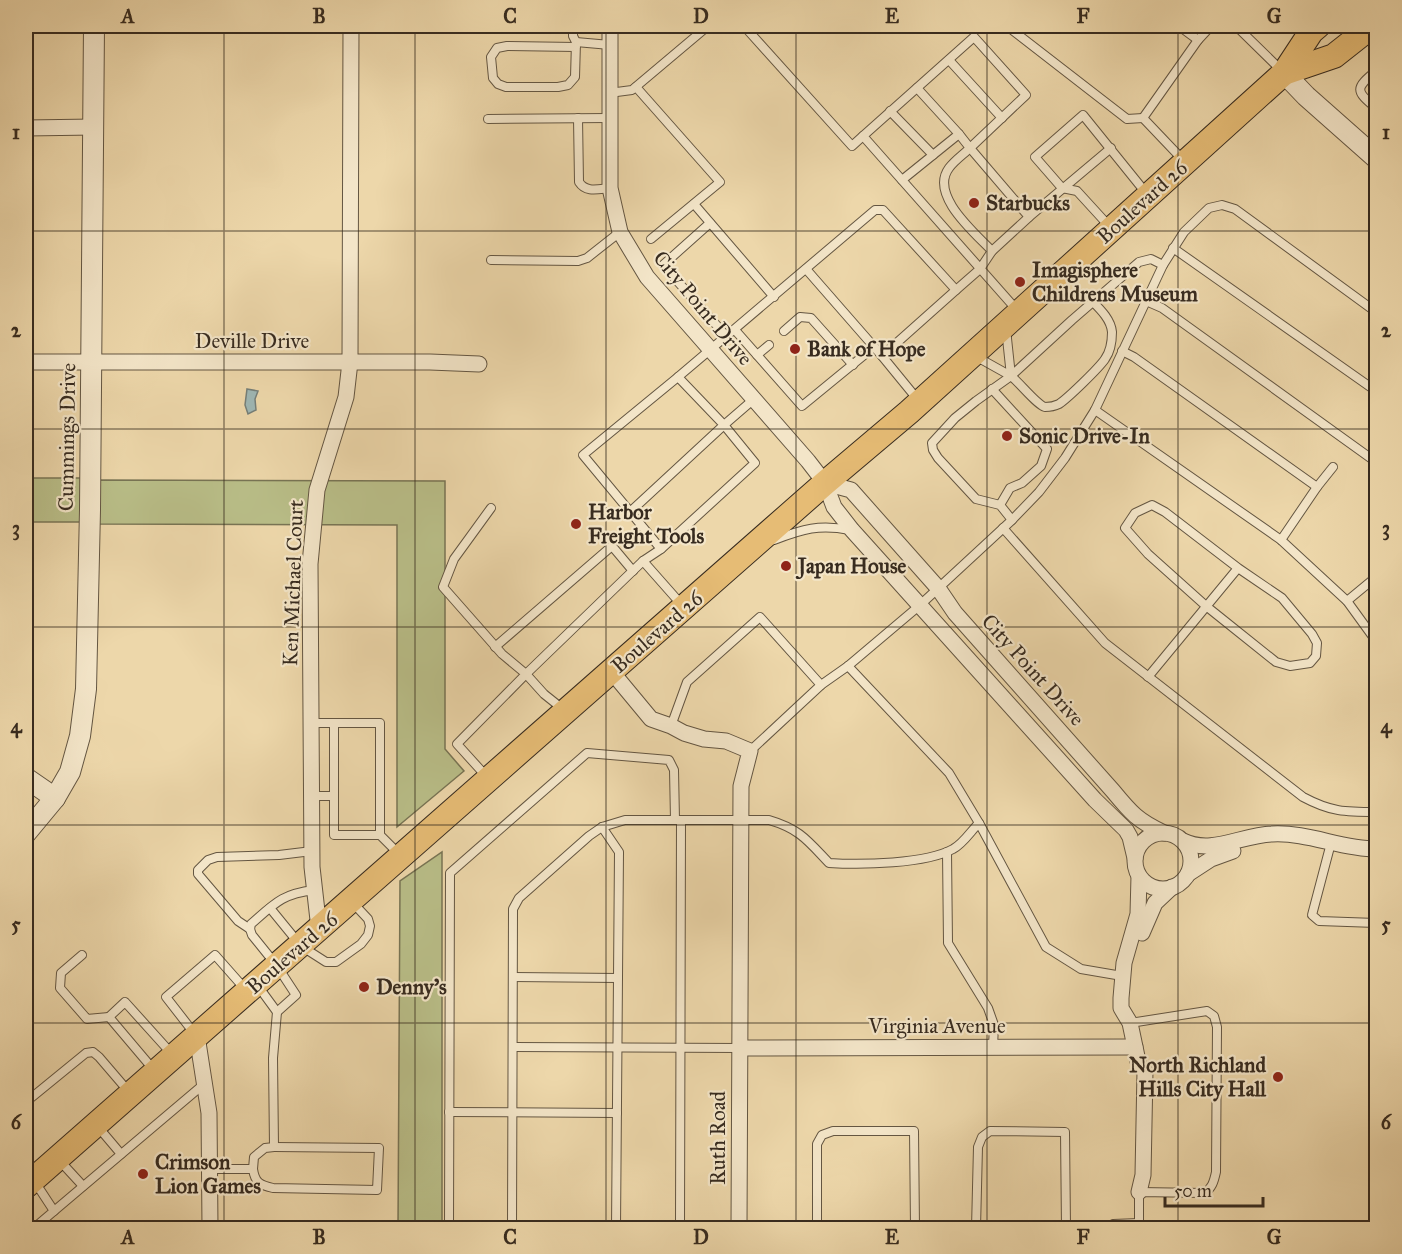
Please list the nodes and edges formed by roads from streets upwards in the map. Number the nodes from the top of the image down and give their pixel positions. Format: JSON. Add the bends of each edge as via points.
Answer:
{"nodes":[{"id":1,"x":94,"y":26,"type":"edge"},
{"id":2,"x":351,"y":26,"type":"edge"},
{"id":3,"x":610,"y":26,"type":"edge"},
{"id":4,"x":1372,"y":26,"type":"edge"},
{"id":5,"x":1315,"y":27,"type":"edge"},
{"id":6,"x":1284,"y":73,"type":"junction"},
{"id":7,"x":93,"y":127,"type":"junction"},
{"id":8,"x":26,"y":128,"type":"edge"},
{"id":9,"x":1377,"y":158,"type":"edge"},
{"id":10,"x":26,"y":362,"type":"edge"},
{"id":11,"x":92,"y":362,"type":"junction"},
{"id":12,"x":350,"y":362,"type":"junction"},
{"id":13,"x":479,"y":364,"type":"dead end"},
{"id":14,"x":825,"y":483,"type":"junction"},
{"id":15,"x":612,"y":672,"type":"junction"},
{"id":16,"x":26,"y":778,"type":"edge"},
{"id":17,"x":55,"y":798,"type":"junction"},
{"id":18,"x":26,"y":833,"type":"edge"},
{"id":19,"x":1164,"y":833,"type":"junction"},
{"id":20,"x":1183,"y":841,"type":"junction"},
{"id":21,"x":1330,"y":847,"type":"junction"},
{"id":22,"x":1377,"y":849,"type":"edge"},
{"id":23,"x":1135,"y":858,"type":"junction"},
{"id":24,"x":1377,"y":858,"type":"edge"},
{"id":25,"x":1188,"y":874,"type":"junction"},
{"id":26,"x":1139,"y":876,"type":"junction"},
{"id":27,"x":1172,"y":887,"type":"junction"},
{"id":28,"x":319,"y":929,"type":"junction"},
{"id":29,"x":1129,"y":1021,"type":"junction"},
{"id":30,"x":197,"y":1036,"type":"junction"},
{"id":31,"x":1135,"y":1047,"type":"junction"},
{"id":32,"x":740,"y":1048,"type":"junction"},
{"id":33,"x":28,"y":1179,"type":"edge"},
{"id":34,"x":1139,"y":1192,"type":"road end"},
{"id":35,"x":210,"y":1228,"type":"edge"},
{"id":36,"x":739,"y":1228,"type":"edge"}],
"edges":[{"from":1,"to":7,"type":"street","name":"Cummings Drive"},
{"from":2,"to":12,"type":"street","name":"Ken Michael Court"},
{"from":3,"to":14,"type":"street","name":"City Point Drive","via":[[610,188],[620,232],[647,277]]},
{"from":4,"to":6,"type":"main road","name":"Boulevard 26","via":[[1334,56]]},
{"from":5,"to":6,"type":"main road","name":"Boulevard 26"},
{"from":6,"to":9,"type":"street"},
{"from":6,"to":14,"type":"main road","name":"Boulevard 26","via":[[973,355]]},
{"from":7,"to":8,"type":"street"},
{"from":7,"to":11,"type":"street","name":"Cummings Drive"},
{"from":10,"to":11,"type":"street","name":"Deville Drive"},
{"from":11,"to":12,"type":"street","name":"Deville Drive"},
{"from":11,"to":17,"type":"street","name":"Cummings Drive","via":[[86,688],[78,745],[70,771]]},
{"from":12,"to":13,"type":"street","name":"Deville Drive"},
{"from":12,"to":28,"type":"street","name":"Ken Michael Court","via":[[346,397],[322,468],[310,564],[312,851]]},
{"from":14,"to":15,"type":"main road","name":"Boulevard 26"},
{"from":14,"to":19,"type":"street","name":"City Point Drive","via":[[851,490],[1131,813]]},
{"from":14,"to":23,"type":"street","name":"City Point Drive","via":[[834,507],[852,530],[1126,830]]},
{"from":15,"to":28,"type":"main road","name":"Boulevard 26"},
{"from":15,"to":32,"type":"street","name":"Ruth Road","via":[[651,719],[684,733],[726,741],[750,751],[741,786]]},
{"from":16,"to":17,"type":"street"},
{"from":17,"to":18,"type":"street","name":"Cummings Drive"},
{"from":19,"to":20,"type":"street"},
{"from":19,"to":23,"type":"street","via":[[1145,839]]},
{"from":20,"to":21,"type":"street","via":[[1210,848],[1249,836],[1286,833]]},
{"from":20,"to":25,"type":"street","via":[[1191,858]]},
{"from":21,"to":22,"type":"street"},
{"from":21,"to":24,"type":"street","via":[[1356,857]]},
{"from":21,"to":25,"type":"street","via":[[1263,843],[1211,859]]},
{"from":23,"to":26,"type":"street"},
{"from":25,"to":27,"type":"street"},
{"from":26,"to":27,"type":"street","via":[[1154,888]]},
{"from":26,"to":29,"type":"street","via":[[1138,914],[1122,976],[1121,1008]]},
{"from":27,"to":29,"type":"street","via":[[1151,909],[1140,939],[1131,980]]},
{"from":28,"to":30,"type":"main road","name":"Boulevard 26"},
{"from":29,"to":31,"type":"street"},
{"from":30,"to":33,"type":"main road","name":"Boulevard 26"},
{"from":30,"to":35,"type":"street","via":[[209,1113]]},
{"from":31,"to":32,"type":"street","name":"Virginia Avenue"},
{"from":31,"to":34,"type":"street","via":[[1139,1066],[1145,1071],[1143,1175]]},
{"from":32,"to":36,"type":"street","name":"Ruth Road"}]}
